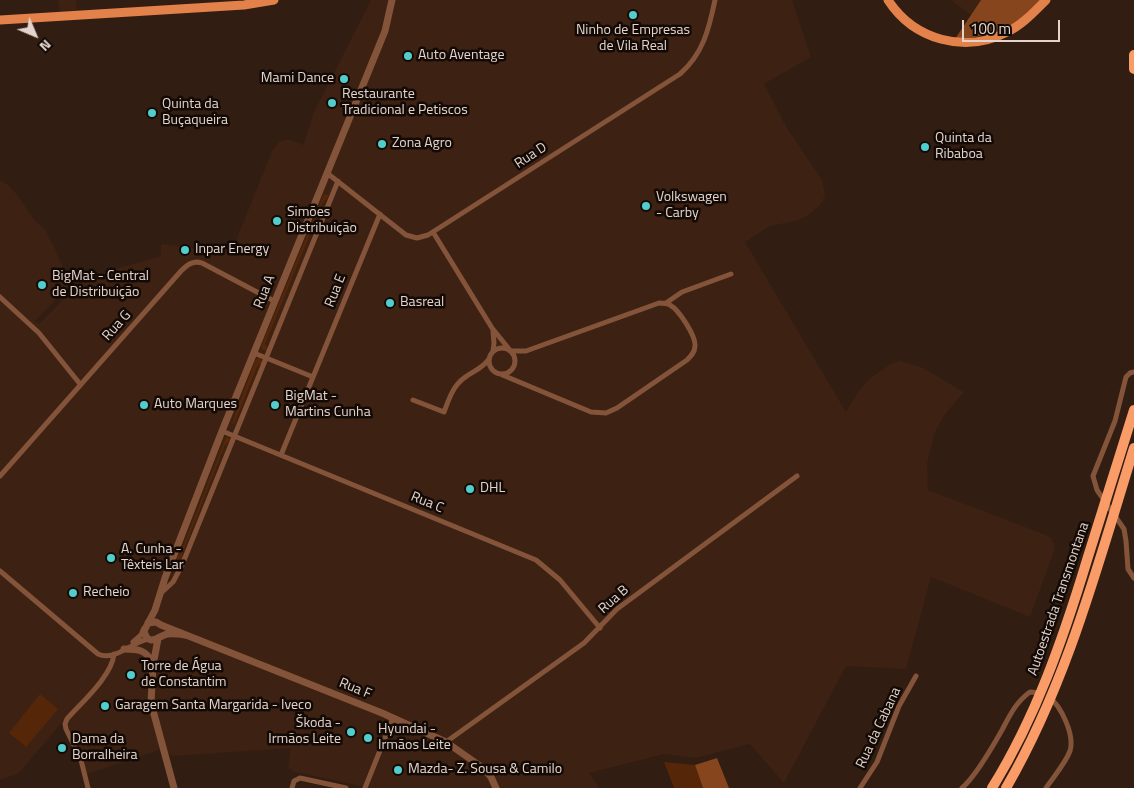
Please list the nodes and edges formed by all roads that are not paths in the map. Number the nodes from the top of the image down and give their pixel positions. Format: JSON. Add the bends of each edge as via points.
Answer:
{"nodes":[{"id":1,"x":274,"y":0,"type":"edge"},
{"id":2,"x":392,"y":0,"type":"edge"},
{"id":3,"x":716,"y":0,"type":"edge"},
{"id":4,"x":888,"y":0,"type":"edge"},
{"id":5,"x":1046,"y":0,"type":"edge"},
{"id":6,"x":0,"y":20,"type":"edge"},
{"id":7,"x":1134,"y":55,"type":"edge"},
{"id":8,"x":1134,"y":69,"type":"edge"},
{"id":9,"x":327,"y":173,"type":"junction"},
{"id":10,"x":338,"y":181,"type":"junction"},
{"id":11,"x":380,"y":214,"type":"junction"},
{"id":12,"x":433,"y":232,"type":"junction"},
{"id":13,"x":731,"y":274,"type":"dead end"},
{"id":14,"x":0,"y":297,"type":"edge"},
{"id":15,"x":274,"y":301,"type":"junction"},
{"id":16,"x":666,"y":304,"type":"junction"},
{"id":17,"x":492,"y":328,"type":"junction"},
{"id":18,"x":510,"y":350,"type":"junction"},
{"id":19,"x":493,"y":351,"type":"junction"},
{"id":20,"x":526,"y":351,"type":"junction"},
{"id":21,"x":254,"y":353,"type":"junction"},
{"id":22,"x":266,"y":357,"type":"junction"},
{"id":23,"x":489,"y":359,"type":"junction"},
{"id":24,"x":516,"y":361,"type":"junction"},
{"id":25,"x":514,"y":368,"type":"junction"},
{"id":26,"x":477,"y":370,"type":"junction"},
{"id":27,"x":493,"y":371,"type":"junction"},
{"id":28,"x":1134,"y":372,"type":"edge"},
{"id":29,"x":500,"y":374,"type":"junction"},
{"id":30,"x":314,"y":377,"type":"junction"},
{"id":31,"x":518,"y":382,"type":"junction"},
{"id":32,"x":80,"y":384,"type":"junction"},
{"id":33,"x":413,"y":400,"type":"dead end"},
{"id":34,"x":1134,"y":410,"type":"edge"},
{"id":35,"x":222,"y":431,"type":"junction"},
{"id":36,"x":234,"y":436,"type":"junction"},
{"id":37,"x":1134,"y":448,"type":"edge"},
{"id":38,"x":281,"y":455,"type":"junction"},
{"id":39,"x":0,"y":476,"type":"edge"},
{"id":40,"x":797,"y":476,"type":"dead end"},
{"id":41,"x":0,"y":571,"type":"edge"},
{"id":42,"x":1134,"y":578,"type":"edge"},
{"id":43,"x":160,"y":594,"type":"junction"},
{"id":44,"x":160,"y":624,"type":"junction"},
{"id":45,"x":146,"y":626,"type":"junction"},
{"id":46,"x":600,"y":628,"type":"junction"},
{"id":47,"x":189,"y":636,"type":"junction"},
{"id":48,"x":160,"y":637,"type":"junction"},
{"id":49,"x":149,"y":639,"type":"junction"},
{"id":50,"x":124,"y":649,"type":"junction"},
{"id":51,"x":114,"y":654,"type":"junction"},
{"id":52,"x":153,"y":665,"type":"junction"},
{"id":53,"x":916,"y":676,"type":"dead end"},
{"id":54,"x":392,"y":718,"type":"junction"},
{"id":55,"x":446,"y":742,"type":"junction"},
{"id":56,"x":88,"y":788,"type":"edge"},
{"id":57,"x":174,"y":788,"type":"edge"},
{"id":58,"x":292,"y":788,"type":"edge"},
{"id":59,"x":346,"y":788,"type":"edge"},
{"id":60,"x":366,"y":788,"type":"edge"},
{"id":61,"x":496,"y":788,"type":"edge"},
{"id":62,"x":860,"y":788,"type":"edge"},
{"id":63,"x":962,"y":788,"type":"edge"},
{"id":64,"x":992,"y":788,"type":"edge"},
{"id":65,"x":1006,"y":788,"type":"edge"},
{"id":66,"x":1046,"y":788,"type":"edge"}],
"edges":[{"from":1,"to":6,"type":"main road","via":[[244,5]]},
{"from":2,"to":9,"type":"street","name":"Rua A","via":[[387,26]]},
{"from":3,"to":12,"type":"street","name":"Rua D","via":[[702,47],[680,74]]},
{"from":4,"to":5,"type":"main road","via":[[916,29],[935,38],[961,43],[983,41],[1008,32]]},
{"from":7,"to":8,"type":"highway"},
{"from":9,"to":10,"type":"street","name":"Rua D"},
{"from":9,"to":15,"type":"street","name":"Rua A"},
{"from":10,"to":11,"type":"street","name":"Rua D"},
{"from":10,"to":22,"type":"street"},
{"from":11,"to":12,"type":"street","name":"Rua D","via":[[413,238]]},
{"from":11,"to":30,"type":"street","name":"Rua E"},
{"from":12,"to":17,"type":"street"},
{"from":13,"to":16,"type":"street","via":[[682,292]]},
{"from":14,"to":32,"type":"street","via":[[39,333]]},
{"from":15,"to":21,"type":"street","name":"Rua A"},
{"from":15,"to":32,"type":"street","name":"Rua G","via":[[202,263],[190,264]]},
{"from":16,"to":20,"type":"street","via":[[651,305]]},
{"from":16,"to":31,"type":"street","via":[[675,308],[692,334],[694,352],[611,411],[594,413]]},
{"from":17,"to":18,"type":"street"},
{"from":17,"to":19,"type":"street"},
{"from":18,"to":19,"type":"street","via":[[501,347]]},
{"from":18,"to":20,"type":"street"},
{"from":18,"to":24,"type":"street"},
{"from":19,"to":23,"type":"street"},
{"from":20,"to":24,"type":"street"},
{"from":21,"to":22,"type":"street"},
{"from":21,"to":35,"type":"street","name":"Rua A"},
{"from":22,"to":30,"type":"street"},
{"from":22,"to":36,"type":"street"},
{"from":23,"to":26,"type":"street"},
{"from":23,"to":27,"type":"street"},
{"from":24,"to":25,"type":"street"},
{"from":25,"to":29,"type":"street"},
{"from":25,"to":31,"type":"street"},
{"from":26,"to":27,"type":"street"},
{"from":26,"to":33,"type":"street","via":[[457,384],[444,412]]},
{"from":27,"to":29,"type":"street"},
{"from":28,"to":42,"type":"street","via":[[1126,377],[1115,421],[1093,476],[1097,490],[1124,529],[1128,569]]},
{"from":29,"to":31,"type":"street"},
{"from":30,"to":38,"type":"street","name":"Rua E"},
{"from":32,"to":39,"type":"street","name":"Rua G"},
{"from":34,"to":64,"type":"highway","name":"Autoestrada Transmontana","via":[[1048,676],[1031,716]]},
{"from":35,"to":36,"type":"street","name":"Rua C"},
{"from":35,"to":43,"type":"street","name":"Rua A"},
{"from":36,"to":38,"type":"street","name":"Rua C"},
{"from":36,"to":43,"type":"street","via":[[182,565],[173,582]]},
{"from":37,"to":65,"type":"highway","name":"Autoestrada Transmontana","via":[[1074,637],[1041,721]]},
{"from":38,"to":46,"type":"street","name":"Rua C","via":[[536,560],[560,580]]},
{"from":40,"to":46,"type":"street","name":"Rua B","via":[[617,609]]},
{"from":41,"to":51,"type":"street","via":[[98,654],[106,657]]},
{"from":43,"to":44,"type":"street"},
{"from":43,"to":45,"type":"street","name":"Rua A"},
{"from":44,"to":45,"type":"street","via":[[153,621]]},
{"from":44,"to":47,"type":"street","name":"Rua F"},
{"from":44,"to":48,"type":"street","via":[[163,630]]},
{"from":45,"to":49,"type":"street","via":[[145,634]]},
{"from":45,"to":50,"type":"street","via":[[138,638]]},
{"from":46,"to":55,"type":"street","name":"Rua B","via":[[584,643]]},
{"from":47,"to":48,"type":"street","via":[[174,634]]},
{"from":47,"to":54,"type":"street","name":"Rua F"},
{"from":48,"to":49,"type":"street"},
{"from":48,"to":52,"type":"street"},
{"from":49,"to":50,"type":"street"},
{"from":49,"to":52,"type":"street"},
{"from":50,"to":51,"type":"street"},
{"from":50,"to":52,"type":"street","via":[[142,651],[150,657]]},
{"from":51,"to":56,"type":"street","via":[[106,673],[65,724],[81,760]]},
{"from":52,"to":57,"type":"street","via":[[152,710]]},
{"from":53,"to":62,"type":"street","name":"Rua da Cabana","via":[[900,704],[877,762]]},
{"from":54,"to":55,"type":"street","name":"Rua F"},
{"from":54,"to":60,"type":"street"},
{"from":55,"to":61,"type":"street","name":"Rua F","via":[[483,768]]},
{"from":58,"to":59,"type":"street","via":[[294,781],[300,778]]},
{"from":63,"to":66,"type":"street","via":[[997,739],[1010,712],[1033,692],[1046,696],[1059,706],[1071,742],[1068,755]]}]}
